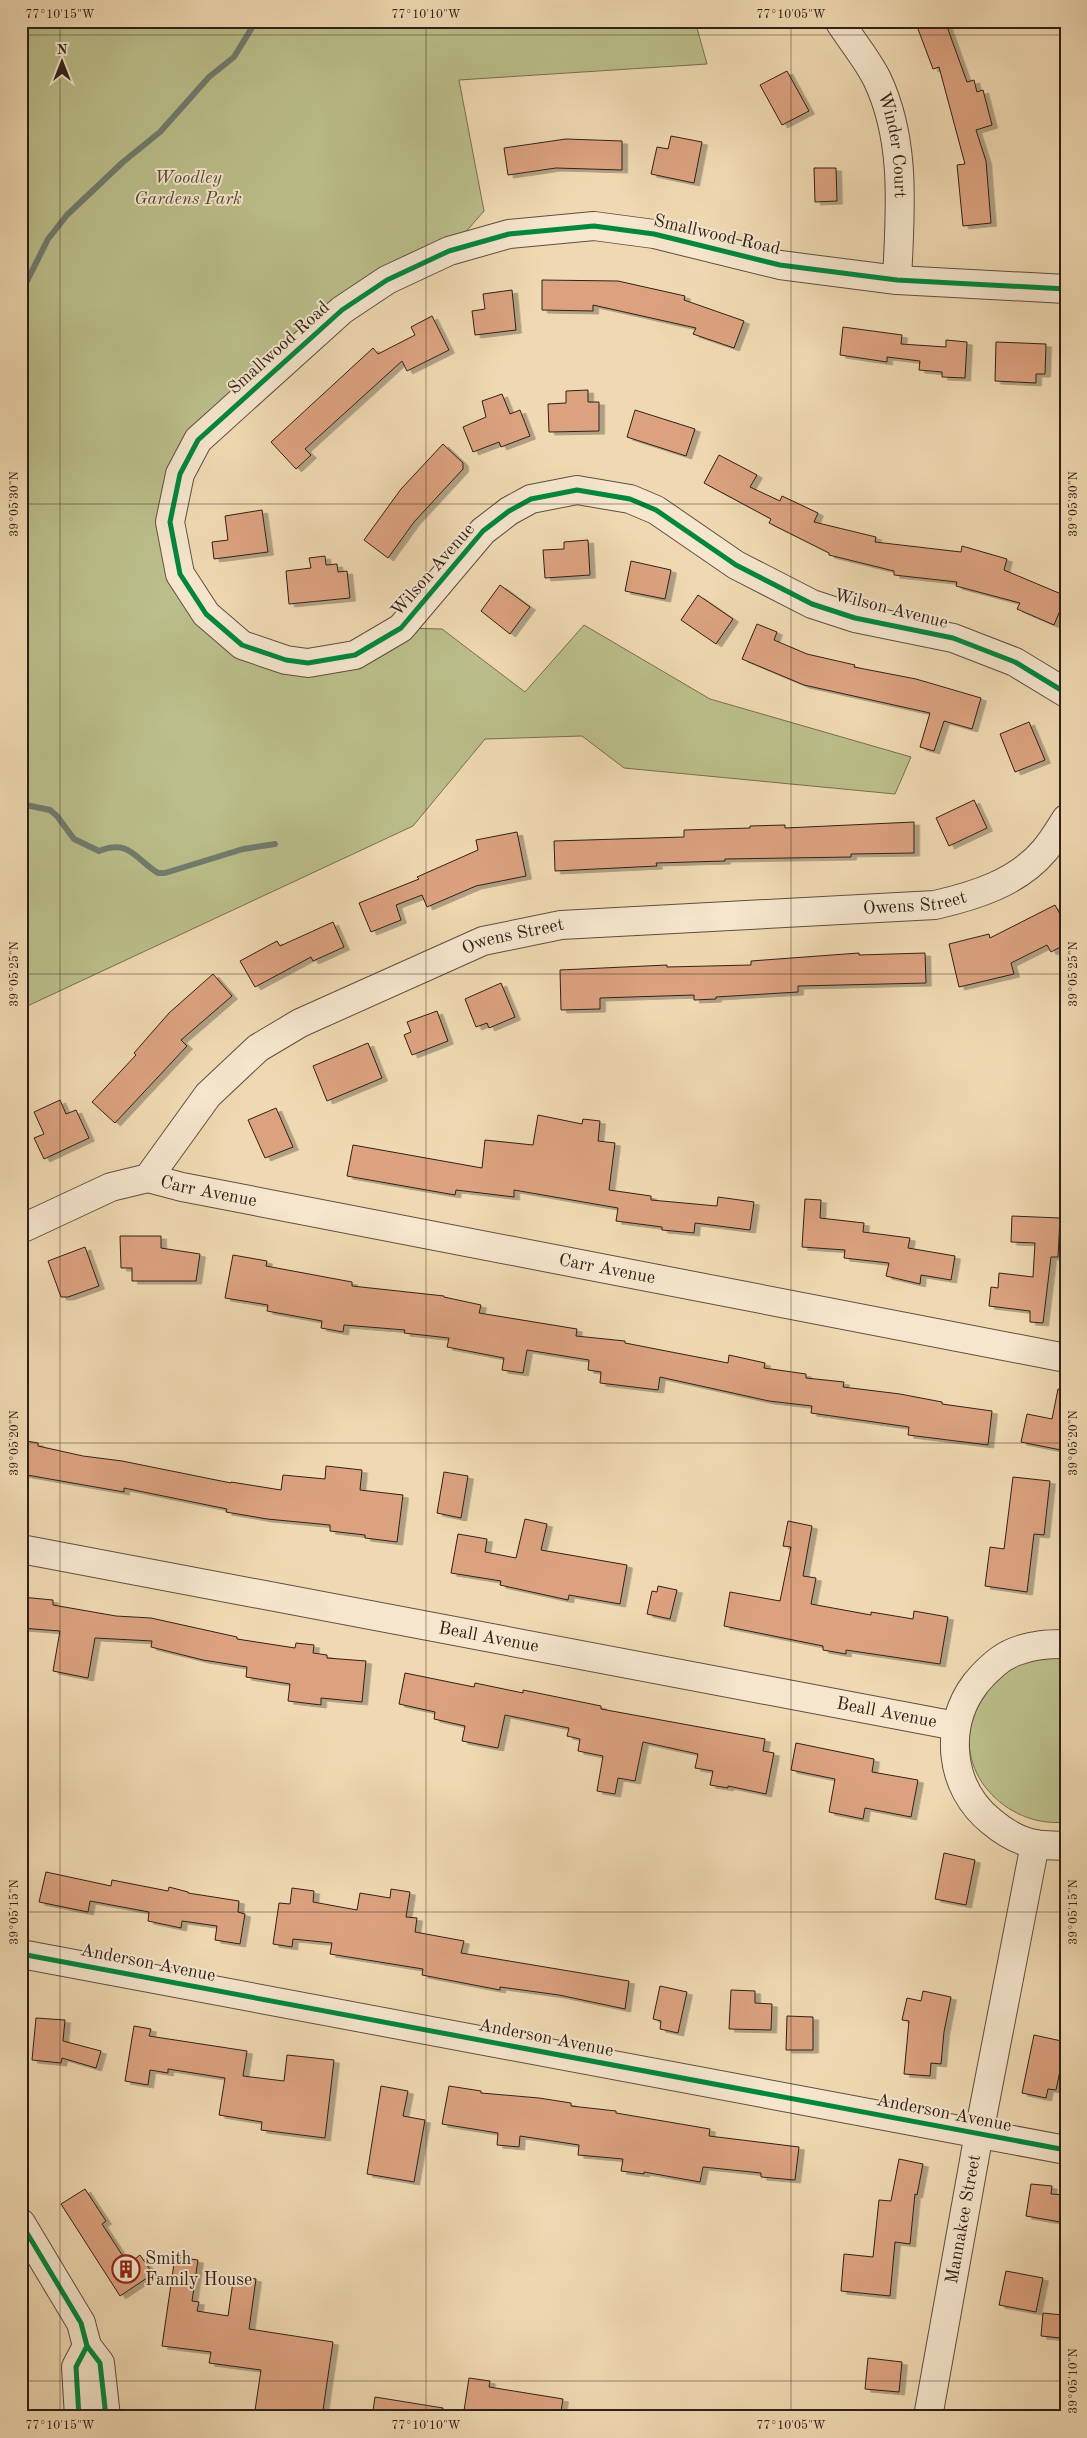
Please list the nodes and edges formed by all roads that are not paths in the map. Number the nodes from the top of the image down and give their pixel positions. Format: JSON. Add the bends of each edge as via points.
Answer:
{"nodes":[{"id":1,"x":838,"y":21,"type":"edge"},
{"id":2,"x":897,"y":280,"type":"junction"},
{"id":3,"x":1066,"y":289,"type":"edge"},
{"id":4,"x":180,"y":474,"type":"joint"},
{"id":5,"x":1066,"y":693,"type":"edge"},
{"id":6,"x":1066,"y":819,"type":"edge"},
{"id":7,"x":148,"y":1178,"type":"junction"},
{"id":8,"x":21,"y":1229,"type":"edge"},
{"id":9,"x":1066,"y":1358,"type":"edge"},
{"id":10,"x":21,"y":1549,"type":"edge"},
{"id":11,"x":1066,"y":1644,"type":"edge"},
{"id":12,"x":956,"y":1726,"type":"junction"},
{"id":13,"x":1035,"y":1844,"type":"junction"},
{"id":14,"x":1066,"y":1846,"type":"edge"},
{"id":15,"x":21,"y":1954,"type":"edge"},
{"id":16,"x":979,"y":2134,"type":"junction"},
{"id":17,"x":1066,"y":2150,"type":"edge"},
{"id":18,"x":21,"y":2223,"type":"edge"},
{"id":19,"x":87,"y":2346,"type":"junction"},
{"id":20,"x":79,"y":2417,"type":"edge"},
{"id":21,"x":106,"y":2417,"type":"edge"},
{"id":22,"x":928,"y":2417,"type":"edge"}],
"edges":[{"from":1,"to":2,"type":"street","name":"Winder Court","via":[[877,79],[893,127],[901,185]]},
{"from":2,"to":3,"type":"street","name":"Smallwood Road"},
{"from":2,"to":4,"type":"street","name":"Smallwood Road","via":[[780,265],[654,234],[594,226],[509,234],[449,250],[387,280],[342,310],[198,440]]},
{"from":4,"to":5,"type":"street","name":"Wilson Avenue","via":[[170,522],[180,574],[206,614],[242,645],[286,660],[308,663],[362,651],[401,628],[483,531],[509,511],[531,499],[577,490],[630,499],[656,510],[736,565],[812,604],[854,618],[953,638],[1015,662]]},
{"from":6,"to":7,"type":"street","name":"Owens Street","via":[[1044,852],[1017,874],[975,896],[935,905],[561,924],[483,942],[300,1022],[258,1048],[208,1094]]},
{"from":7,"to":8,"type":"street","via":[[111,1187]]},
{"from":7,"to":9,"type":"street","name":"Carr Avenue"},
{"from":10,"to":12,"type":"street","name":"Beall Avenue"},
{"from":11,"to":12,"type":"street","via":[[1043,1644],[1012,1653],[986,1671],[966,1696]]},
{"from":12,"to":13,"type":"street","via":[[955,1757],[963,1787],[976,1807],[1005,1833]]},
{"from":13,"to":14,"type":"street"},
{"from":13,"to":16,"type":"street","name":"Mannakee Street"},
{"from":15,"to":16,"type":"street","name":"Anderson Avenue"},
{"from":16,"to":17,"type":"street","name":"Anderson Avenue"},
{"from":16,"to":22,"type":"street","name":"Mannakee Street"},
{"from":18,"to":19,"type":"street","via":[[81,2323]]},
{"from":19,"to":20,"type":"street","via":[[76,2367]]},
{"from":19,"to":21,"type":"street","via":[[100,2362]]}]}
